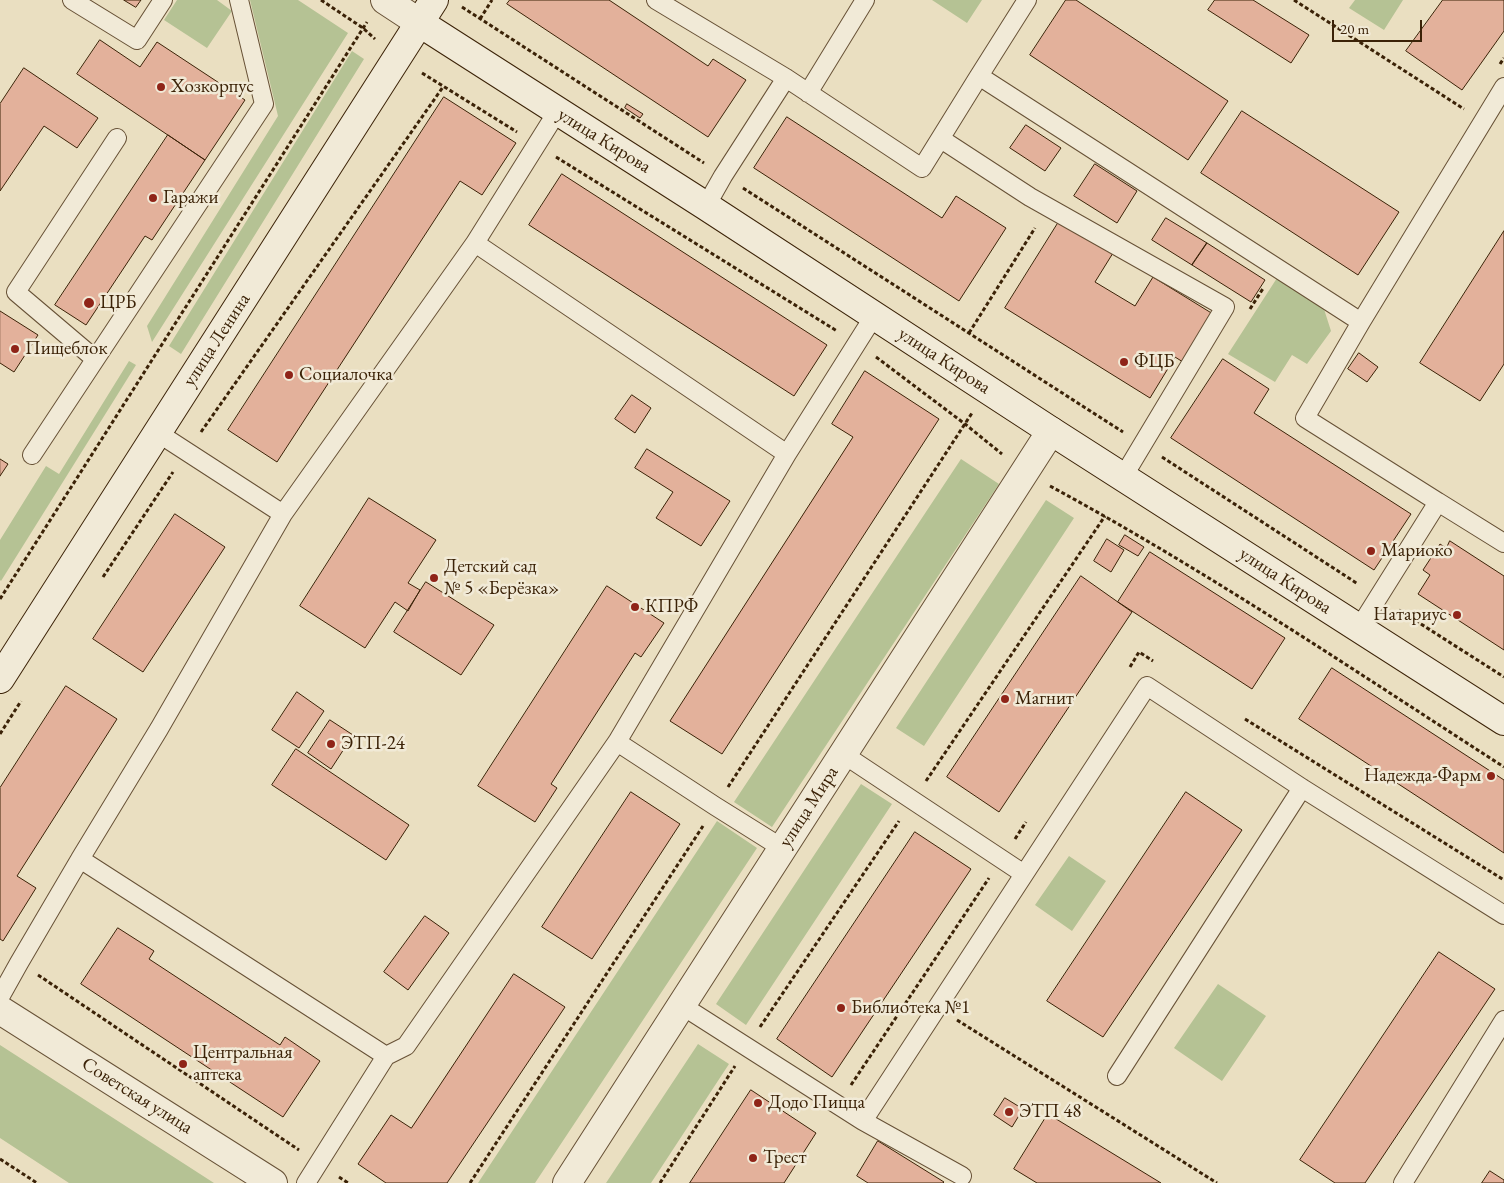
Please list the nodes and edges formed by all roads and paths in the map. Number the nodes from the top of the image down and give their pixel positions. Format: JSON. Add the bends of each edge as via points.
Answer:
{"nodes":[{"id":1,"x":72,"y":0,"type":"edge"},
{"id":2,"x":163,"y":0,"type":"edge"},
{"id":3,"x":239,"y":0,"type":"edge"},
{"id":4,"x":385,"y":0,"type":"edge"},
{"id":5,"x":492,"y":0,"type":"edge"},
{"id":6,"x":656,"y":0,"type":"edge"},
{"id":7,"x":866,"y":0,"type":"edge"},
{"id":8,"x":1027,"y":0,"type":"edge"},
{"id":9,"x":1294,"y":0,"type":"edge"},
{"id":10,"x":437,"y":9,"type":"edge"},
{"id":11,"x":480,"y":19,"type":"junction"},
{"id":12,"x":368,"y":21,"type":"dead end"},
{"id":13,"x":1504,"y":58,"type":"edge"},
{"id":14,"x":1499,"y":66,"type":"dead end"},
{"id":15,"x":979,"y":76,"type":"junction"},
{"id":16,"x":786,"y":78,"type":"junction"},
{"id":17,"x":1504,"y":87,"type":"edge"},
{"id":18,"x":808,"y":93,"type":"junction"},
{"id":19,"x":1467,"y":111,"type":"dead end"},
{"id":20,"x":557,"y":112,"type":"junction"},
{"id":21,"x":117,"y":138,"type":"dead end"},
{"id":22,"x":941,"y":139,"type":"junction"},
{"id":23,"x":537,"y":145,"type":"junction"},
{"id":24,"x":724,"y":176,"type":"junction"},
{"id":25,"x":706,"y":206,"type":"junction"},
{"id":26,"x":1038,"y":224,"type":"dead end"},
{"id":27,"x":475,"y":243,"type":"junction"},
{"id":28,"x":874,"y":316,"type":"junction"},
{"id":29,"x":1361,"y":322,"type":"junction"},
{"id":30,"x":969,"y":333,"type":"junction"},
{"id":31,"x":857,"y":343,"type":"junction"},
{"id":32,"x":95,"y":359,"type":"junction"},
{"id":33,"x":987,"y":389,"type":"junction"},
{"id":34,"x":965,"y":424,"type":"junction"},
{"id":35,"x":1051,"y":431,"type":"junction"},
{"id":36,"x":158,"y":433,"type":"junction"},
{"id":37,"x":1142,"y":445,"type":"junction"},
{"id":38,"x":187,"y":452,"type":"junction"},
{"id":39,"x":787,"y":454,"type":"junction"},
{"id":40,"x":32,"y":455,"type":"dead end"},
{"id":41,"x":1024,"y":472,"type":"junction"},
{"id":42,"x":1123,"y":477,"type":"junction"},
{"id":43,"x":1438,"y":502,"type":"junction"},
{"id":44,"x":283,"y":514,"type":"junction"},
{"id":45,"x":1105,"y":516,"type":"junction"},
{"id":46,"x":1504,"y":543,"type":"edge"},
{"id":47,"x":100,"y":581,"type":"dead end"},
{"id":48,"x":1378,"y":597,"type":"junction"},
{"id":49,"x":0,"y":599,"type":"edge"},
{"id":50,"x":1359,"y":628,"type":"junction"},
{"id":51,"x":1139,"y":652,"type":"dead end"},
{"id":52,"x":1156,"y":663,"type":"dead end"},
{"id":53,"x":1504,"y":677,"type":"edge"},
{"id":54,"x":0,"y":679,"type":"edge"},
{"id":55,"x":26,"y":694,"type":"dead end"},
{"id":56,"x":1241,"y":716,"type":"dead end"},
{"id":57,"x":1504,"y":721,"type":"edge"},
{"id":58,"x":0,"y":734,"type":"edge"},
{"id":59,"x":617,"y":742,"type":"junction"},
{"id":60,"x":843,"y":754,"type":"junction"},
{"id":61,"x":1504,"y":767,"type":"edge"},
{"id":62,"x":1302,"y":788,"type":"junction"},
{"id":63,"x":913,"y":800,"type":"junction"},
{"id":64,"x":715,"y":806,"type":"junction"},
{"id":65,"x":782,"y":848,"type":"junction"},
{"id":66,"x":80,"y":859,"type":"junction"},
{"id":67,"x":1024,"y":874,"type":"junction"},
{"id":68,"x":1504,"y":880,"type":"edge"},
{"id":69,"x":1504,"y":915,"type":"edge"},
{"id":70,"x":19,"y":962,"type":"junction"},
{"id":71,"x":0,"y":997,"type":"edge"},
{"id":72,"x":681,"y":1005,"type":"junction"},
{"id":73,"x":937,"y":1008,"type":"junction"},
{"id":74,"x":0,"y":1010,"type":"edge"},
{"id":75,"x":1504,"y":1020,"type":"edge"},
{"id":76,"x":747,"y":1047,"type":"junction"},
{"id":77,"x":386,"y":1056,"type":"junction"},
{"id":78,"x":1117,"y":1076,"type":"dead end"},
{"id":79,"x":864,"y":1121,"type":"junction"},
{"id":80,"x":0,"y":1160,"type":"edge"},
{"id":81,"x":319,"y":1163,"type":"junction"},
{"id":82,"x":964,"y":1181,"type":"edge"},
{"id":83,"x":36,"y":1183,"type":"edge"},
{"id":84,"x":273,"y":1183,"type":"edge"},
{"id":85,"x":306,"y":1183,"type":"edge"},
{"id":86,"x":348,"y":1183,"type":"edge"},
{"id":87,"x":470,"y":1183,"type":"edge"},
{"id":88,"x":567,"y":1183,"type":"edge"},
{"id":89,"x":660,"y":1183,"type":"edge"},
{"id":90,"x":1217,"y":1183,"type":"edge"},
{"id":91,"x":1403,"y":1183,"type":"edge"}],
"edges":[{"from":1,"to":2,"type":"lane","via":[[137,40]]},
{"from":3,"to":32,"type":"lane","via":[[264,104]]},
{"from":4,"to":10,"type":"main road","name":"улица Кирова"},
{"from":5,"to":11,"type":"path"},
{"from":6,"to":16,"type":"lane"},
{"from":7,"to":18,"type":"lane"},
{"from":8,"to":15,"type":"lane"},
{"from":9,"to":19,"type":"path"},
{"from":10,"to":11,"type":"path"},
{"from":10,"to":20,"type":"main road","name":"улица Кирова"},
{"from":10,"to":36,"type":"main road","name":"улица Ленина"},
{"from":11,"to":24,"type":"path"},
{"from":12,"to":49,"type":"path"},
{"from":13,"to":14,"type":"path"},
{"from":15,"to":22,"type":"lane"},
{"from":15,"to":29,"type":"lane"},
{"from":16,"to":18,"type":"lane"},
{"from":16,"to":24,"type":"lane"},
{"from":17,"to":29,"type":"lane"},
{"from":18,"to":22,"type":"lane","via":[[922,168]]},
{"from":20,"to":23,"type":"lane"},
{"from":20,"to":25,"type":"main road","name":"улица Кирова"},
{"from":21,"to":32,"type":"lane","via":[[16,292]]},
{"from":22,"to":37,"type":"lane","via":[[1030,197],[1225,307]]},
{"from":23,"to":27,"type":"lane"},
{"from":23,"to":31,"type":"path"},
{"from":23,"to":38,"type":"path","via":[[443,86]]},
{"from":24,"to":25,"type":"lane"},
{"from":24,"to":30,"type":"path"},
{"from":25,"to":28,"type":"main road","name":"улица Кирова"},
{"from":26,"to":30,"type":"path"},
{"from":27,"to":39,"type":"lane"},
{"from":27,"to":44,"type":"lane"},
{"from":28,"to":31,"type":"lane"},
{"from":28,"to":33,"type":"main road","name":"улица Кирова"},
{"from":29,"to":43,"type":"lane","via":[[1305,418]]},
{"from":30,"to":37,"type":"path"},
{"from":31,"to":34,"type":"path"},
{"from":31,"to":39,"type":"lane"},
{"from":32,"to":40,"type":"lane"},
{"from":33,"to":34,"type":"path"},
{"from":33,"to":35,"type":"main road","name":"улица Кирова"},
{"from":34,"to":41,"type":"path"},
{"from":34,"to":64,"type":"path"},
{"from":35,"to":41,"type":"main road","name":"улица Мира"},
{"from":35,"to":42,"type":"main road","name":"улица Кирова"},
{"from":36,"to":38,"type":"lane"},
{"from":36,"to":54,"type":"main road","name":"улица Ленина"},
{"from":37,"to":42,"type":"lane"},
{"from":37,"to":48,"type":"path"},
{"from":38,"to":44,"type":"lane"},
{"from":38,"to":47,"type":"path"},
{"from":39,"to":59,"type":"lane"},
{"from":41,"to":45,"type":"path"},
{"from":41,"to":60,"type":"main road","name":"улица Мира"},
{"from":42,"to":50,"type":"main road","name":"улица Кирова"},
{"from":43,"to":46,"type":"lane"},
{"from":43,"to":48,"type":"lane"},
{"from":44,"to":66,"type":"lane"},
{"from":45,"to":61,"type":"path","via":[[1231,591]]},
{"from":45,"to":63,"type":"path"},
{"from":48,"to":50,"type":"lane"},
{"from":48,"to":53,"type":"path"},
{"from":50,"to":57,"type":"main road","name":"улица Кирова"},
{"from":51,"to":52,"type":"path"},
{"from":55,"to":58,"type":"path"},
{"from":56,"to":68,"type":"path"},
{"from":59,"to":64,"type":"lane"},
{"from":59,"to":77,"type":"lane","via":[[406,1046]]},
{"from":60,"to":63,"type":"lane"},
{"from":60,"to":65,"type":"main road","name":"улица Мира"},
{"from":62,"to":67,"type":"lane","via":[[1147,686]]},
{"from":62,"to":69,"type":"lane"},
{"from":62,"to":78,"type":"lane"},
{"from":63,"to":67,"type":"lane"},
{"from":63,"to":76,"type":"path"},
{"from":64,"to":65,"type":"lane"},
{"from":64,"to":87,"type":"path"},
{"from":65,"to":72,"type":"main road","name":"улица Мира"},
{"from":66,"to":70,"type":"lane"},
{"from":66,"to":77,"type":"lane"},
{"from":67,"to":73,"type":"lane"},
{"from":70,"to":71,"type":"lane"},
{"from":70,"to":81,"type":"path"},
{"from":72,"to":76,"type":"lane"},
{"from":72,"to":88,"type":"main road","name":"улица Мира"},
{"from":73,"to":79,"type":"lane"},
{"from":73,"to":90,"type":"path"},
{"from":74,"to":84,"type":"main road","name":"Советская улица"},
{"from":75,"to":91,"type":"lane"},
{"from":76,"to":79,"type":"lane"},
{"from":76,"to":89,"type":"path"},
{"from":77,"to":81,"type":"lane"},
{"from":79,"to":82,"type":"lane"},
{"from":80,"to":83,"type":"path"},
{"from":81,"to":85,"type":"lane"},
{"from":81,"to":86,"type":"path"}]}
